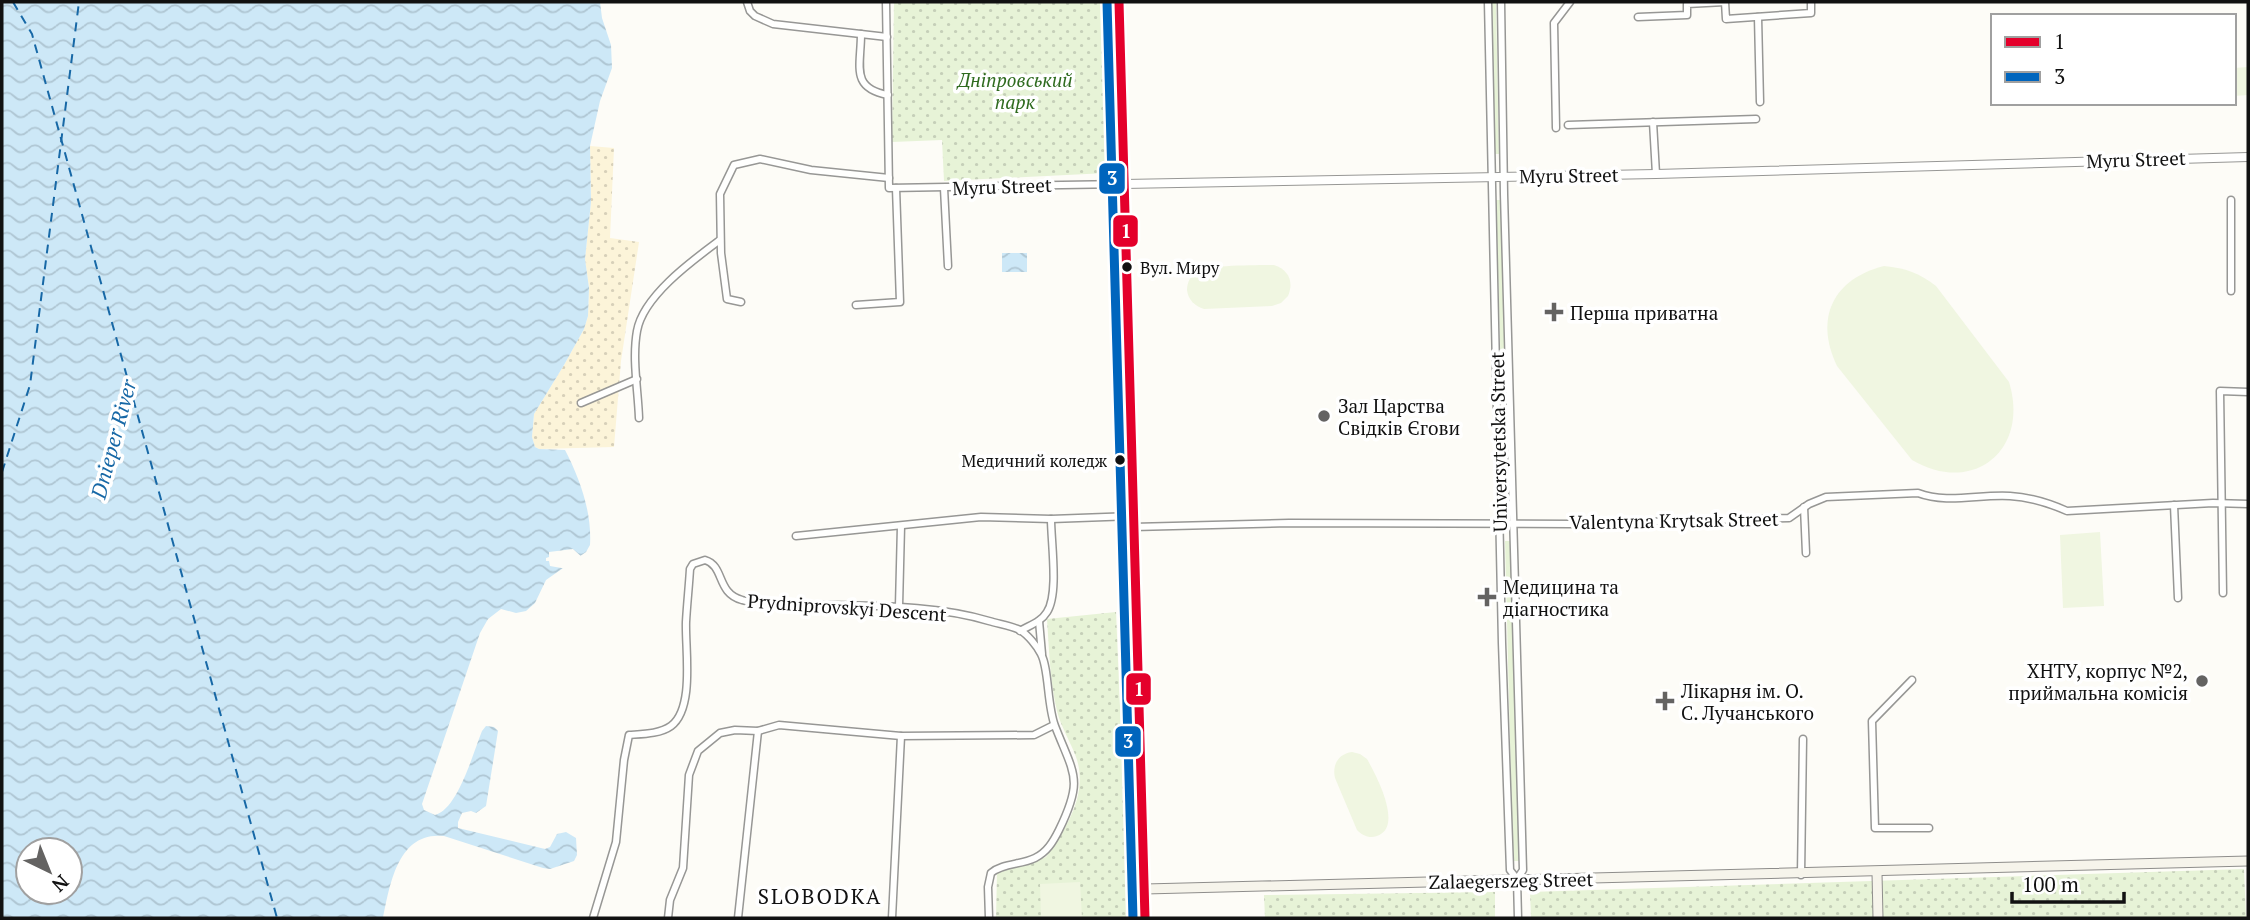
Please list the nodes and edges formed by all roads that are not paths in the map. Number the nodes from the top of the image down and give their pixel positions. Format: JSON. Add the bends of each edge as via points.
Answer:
{"nodes":[{"id":1,"x":747,"y":2,"type":"edge"},
{"id":2,"x":886,"y":2,"type":"edge"},
{"id":3,"x":1119,"y":2,"type":"edge"},
{"id":4,"x":1488,"y":2,"type":"edge"},
{"id":5,"x":1501,"y":2,"type":"edge"},
{"id":6,"x":1570,"y":2,"type":"edge"},
{"id":7,"x":1811,"y":2,"type":"edge"},
{"id":8,"x":1638,"y":17,"type":"dead end"},
{"id":9,"x":1758,"y":17,"type":"junction"},
{"id":10,"x":861,"y":34,"type":"junction"},
{"id":11,"x":887,"y":37,"type":"junction"},
{"id":12,"x":888,"y":95,"type":"junction"},
{"id":13,"x":1760,"y":102,"type":"dead end"},
{"id":14,"x":1756,"y":119,"type":"dead end"},
{"id":15,"x":1653,"y":122,"type":"junction"},
{"id":16,"x":1568,"y":125,"type":"dead end"},
{"id":17,"x":1556,"y":128,"type":"dead end"},
{"id":18,"x":2248,"y":157,"type":"edge"},
{"id":19,"x":1656,"y":174,"type":"junction"},
{"id":20,"x":1491,"y":175,"type":"junction"},
{"id":21,"x":1503,"y":175,"type":"junction"},
{"id":22,"x":889,"y":178,"type":"junction"},
{"id":23,"x":1124,"y":184,"type":"junction"},
{"id":24,"x":892,"y":188,"type":"junction"},
{"id":25,"x":944,"y":188,"type":"junction"},
{"id":26,"x":2231,"y":200,"type":"dead end"},
{"id":27,"x":720,"y":240,"type":"junction"},
{"id":28,"x":948,"y":266,"type":"dead end"},
{"id":29,"x":2231,"y":291,"type":"dead end"},
{"id":30,"x":741,"y":302,"type":"dead end"},
{"id":31,"x":856,"y":305,"type":"dead end"},
{"id":32,"x":637,"y":379,"type":"junction"},
{"id":33,"x":2248,"y":392,"type":"edge"},
{"id":34,"x":581,"y":403,"type":"dead end"},
{"id":35,"x":639,"y":418,"type":"dead end"},
{"id":36,"x":2222,"y":503,"type":"junction"},
{"id":37,"x":2248,"y":504,"type":"edge"},
{"id":38,"x":2174,"y":505,"type":"junction"},
{"id":39,"x":1804,"y":507,"type":"junction"},
{"id":40,"x":1051,"y":519,"type":"junction"},
{"id":41,"x":1133,"y":522,"type":"junction"},
{"id":42,"x":1500,"y":523,"type":"junction"},
{"id":43,"x":1514,"y":523,"type":"junction"},
{"id":44,"x":901,"y":526,"type":"junction"},
{"id":45,"x":796,"y":536,"type":"dead end"},
{"id":46,"x":1806,"y":553,"type":"dead end"},
{"id":47,"x":2223,"y":593,"type":"dead end"},
{"id":48,"x":2178,"y":598,"type":"dead end"},
{"id":49,"x":899,"y":606,"type":"junction"},
{"id":50,"x":1040,"y":621,"type":"junction"},
{"id":51,"x":1020,"y":631,"type":"junction"},
{"id":52,"x":1042,"y":656,"type":"junction"},
{"id":53,"x":1912,"y":680,"type":"dead end"},
{"id":54,"x":1054,"y":726,"type":"junction"},
{"id":55,"x":758,"y":730,"type":"junction"},
{"id":56,"x":901,"y":736,"type":"junction"},
{"id":57,"x":1803,"y":739,"type":"dead end"},
{"id":58,"x":1929,"y":828,"type":"dead end"},
{"id":59,"x":2248,"y":861,"type":"edge"},
{"id":60,"x":1877,"y":873,"type":"junction"},
{"id":61,"x":1801,"y":875,"type":"junction"},
{"id":62,"x":1517,"y":879,"type":"junction"},
{"id":63,"x":1145,"y":890,"type":"junction"},
{"id":64,"x":593,"y":918,"type":"edge"},
{"id":65,"x":668,"y":918,"type":"edge"},
{"id":66,"x":738,"y":918,"type":"edge"},
{"id":67,"x":892,"y":918,"type":"edge"},
{"id":68,"x":989,"y":918,"type":"edge"},
{"id":69,"x":1145,"y":918,"type":"edge"},
{"id":70,"x":1518,"y":918,"type":"edge"},
{"id":71,"x":1878,"y":918,"type":"edge"}],
"edges":[{"from":1,"to":10,"type":"street","via":[[755,16],[773,24]]},
{"from":2,"to":11,"type":"street"},
{"from":3,"to":23,"type":"main road"},
{"from":4,"to":20,"type":"street","name":"Universytetska Street"},
{"from":5,"to":21,"type":"street","name":"Universytetska Street"},
{"from":6,"to":17,"type":"street","via":[[1554,23]]},
{"from":7,"to":9,"type":"street","via":[[1811,13]]},
{"from":8,"to":9,"type":"street","via":[[1687,15],[1687,4],[1725,2],[1726,19]]},
{"from":9,"to":13,"type":"street"},
{"from":10,"to":11,"type":"street"},
{"from":10,"to":12,"type":"street","via":[[861,81],[865,88]]},
{"from":11,"to":12,"type":"street"},
{"from":12,"to":22,"type":"street"},
{"from":14,"to":15,"type":"street"},
{"from":15,"to":16,"type":"street"},
{"from":15,"to":19,"type":"street"},
{"from":18,"to":19,"type":"street","name":"Myru Street"},
{"from":19,"to":21,"type":"street","name":"Myru Street"},
{"from":20,"to":21,"type":"street","name":"Myru Street"},
{"from":20,"to":23,"type":"street","name":"Myru Street"},
{"from":20,"to":42,"type":"street","name":"Universytetska Street"},
{"from":21,"to":43,"type":"street","name":"Universytetska Street"},
{"from":22,"to":24,"type":"street"},
{"from":22,"to":27,"type":"street","via":[[760,159],[734,165],[720,194]]},
{"from":23,"to":25,"type":"street","name":"Myru Street"},
{"from":23,"to":41,"type":"main road"},
{"from":24,"to":25,"type":"street","name":"Myru Street"},
{"from":24,"to":31,"type":"street","via":[[900,302]]},
{"from":25,"to":28,"type":"street"},
{"from":26,"to":29,"type":"street"},
{"from":27,"to":30,"type":"street","via":[[727,299]]},
{"from":27,"to":32,"type":"street","via":[[649,303],[637,328]]},
{"from":32,"to":34,"type":"street"},
{"from":32,"to":35,"type":"street"},
{"from":33,"to":36,"type":"street","via":[[2220,391]]},
{"from":36,"to":37,"type":"street","name":"Valentyna Krytsak Street"},
{"from":36,"to":38,"type":"street","name":"Valentyna Krytsak Street"},
{"from":36,"to":47,"type":"street"},
{"from":38,"to":39,"type":"street","name":"Valentyna Krytsak Street","via":[[2067,511],[2010,496],[1932,498],[1918,493],[1826,497]]},
{"from":38,"to":48,"type":"street"},
{"from":39,"to":43,"type":"street","name":"Valentyna Krytsak Street","via":[[1789,518]]},
{"from":39,"to":46,"type":"street"},
{"from":40,"to":41,"type":"street","name":"Valentyna Krytsak Street"},
{"from":40,"to":44,"type":"street","name":"Valentyna Krytsak Street","via":[[981,516]]},
{"from":40,"to":50,"type":"street","via":[[1053,597]]},
{"from":41,"to":42,"type":"street","name":"Valentyna Krytsak Street"},
{"from":41,"to":63,"type":"main road"},
{"from":42,"to":43,"type":"street","name":"Valentyna Krytsak Street"},
{"from":42,"to":62,"type":"street","name":"Universytetska Street","via":[[1510,870]]},
{"from":43,"to":62,"type":"street","name":"Universytetska Street","via":[[1523,870]]},
{"from":44,"to":45,"type":"street","name":"Valentyna Krytsak Street"},
{"from":44,"to":49,"type":"street"},
{"from":49,"to":51,"type":"street","name":"Prydniprovskyi Descent","via":[[981,619]]},
{"from":49,"to":64,"type":"street","name":"Prydniprovskyi Descent","via":[[746,601],[726,591],[710,561],[693,564],[684,703],[679,717],[665,730],[629,736],[616,842]]},
{"from":50,"to":51,"type":"street"},
{"from":50,"to":52,"type":"street"},
{"from":51,"to":52,"type":"street"},
{"from":52,"to":54,"type":"street"},
{"from":53,"to":58,"type":"street","via":[[1872,721],[1875,828]]},
{"from":54,"to":56,"type":"street","via":[[1034,735]]},
{"from":54,"to":68,"type":"street","via":[[1074,778],[1071,806],[1044,853],[990,873]]},
{"from":55,"to":56,"type":"street","via":[[779,725]]},
{"from":55,"to":65,"type":"street","via":[[720,733],[698,751],[689,775],[683,868]]},
{"from":55,"to":66,"type":"street"},
{"from":56,"to":67,"type":"street"},
{"from":57,"to":61,"type":"street"},
{"from":59,"to":60,"type":"main road","name":"Zalaegerszeg Street"},
{"from":60,"to":61,"type":"main road","name":"Zalaegerszeg Street"},
{"from":60,"to":71,"type":"main road"},
{"from":61,"to":62,"type":"main road","name":"Zalaegerszeg Street"},
{"from":62,"to":63,"type":"main road","name":"Zalaegerszeg Street"},
{"from":62,"to":70,"type":"street","name":"Universytetska Street"},
{"from":63,"to":69,"type":"main road"}]}
